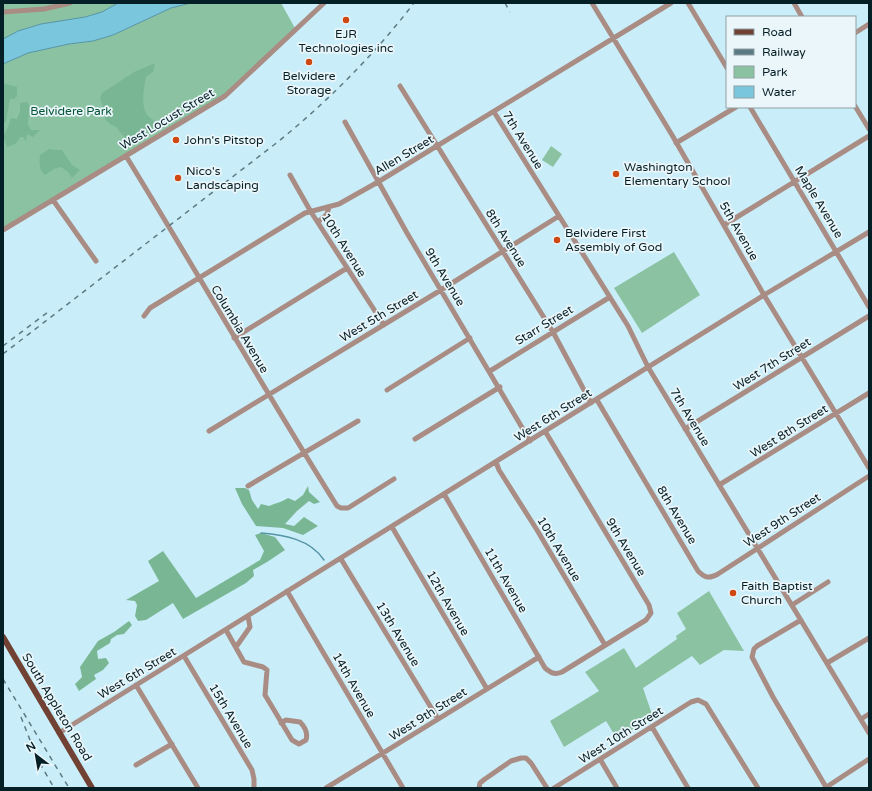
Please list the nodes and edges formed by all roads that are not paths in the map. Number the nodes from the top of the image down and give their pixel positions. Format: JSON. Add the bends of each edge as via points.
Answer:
{"nodes":[{"id":1,"x":70,"y":3,"type":"edge"},
{"id":2,"x":324,"y":3,"type":"edge"},
{"id":3,"x":592,"y":3,"type":"edge"},
{"id":4,"x":671,"y":3,"type":"edge"},
{"id":5,"x":794,"y":3,"type":"edge"},
{"id":6,"x":690,"y":4,"type":"edge"},
{"id":7,"x":3,"y":12,"type":"edge"},
{"id":8,"x":801,"y":16,"type":"edge"},
{"id":9,"x":869,"y":24,"type":"edge"},
{"id":10,"x":856,"y":32,"type":"edge"},
{"id":11,"x":614,"y":38,"type":"junction"},
{"id":12,"x":726,"y":66,"type":"edge"},
{"id":13,"x":400,"y":86,"type":"dead end"},
{"id":14,"x":734,"y":108,"type":"edge"},
{"id":15,"x":751,"y":108,"type":"edge"},
{"id":16,"x":856,"y":108,"type":"edge"},
{"id":17,"x":494,"y":112,"type":"junction"},
{"id":18,"x":345,"y":122,"type":"dead end"},
{"id":19,"x":869,"y":129,"type":"edge"},
{"id":20,"x":869,"y":136,"type":"edge"},
{"id":21,"x":676,"y":143,"type":"junction"},
{"id":22,"x":438,"y":146,"type":"junction"},
{"id":23,"x":126,"y":156,"type":"junction"},
{"id":24,"x":290,"y":175,"type":"dead end"},
{"id":25,"x":378,"y":182,"type":"junction"},
{"id":26,"x":795,"y":182,"type":"junction"},
{"id":27,"x":53,"y":200,"type":"junction"},
{"id":28,"x":329,"y":207,"type":"junction"},
{"id":29,"x":311,"y":212,"type":"junction"},
{"id":30,"x":559,"y":216,"type":"junction"},
{"id":31,"x":318,"y":222,"type":"junction"},
{"id":32,"x":724,"y":225,"type":"junction"},
{"id":33,"x":3,"y":230,"type":"edge"},
{"id":34,"x":869,"y":232,"type":"edge"},
{"id":35,"x":503,"y":252,"type":"junction"},
{"id":36,"x":836,"y":252,"type":"junction"},
{"id":37,"x":96,"y":261,"type":"dead end"},
{"id":38,"x":347,"y":268,"type":"junction"},
{"id":39,"x":198,"y":278,"type":"junction"},
{"id":40,"x":441,"y":290,"type":"junction"},
{"id":41,"x":764,"y":295,"type":"junction"},
{"id":42,"x":610,"y":297,"type":"junction"},
{"id":43,"x":869,"y":307,"type":"edge"},
{"id":44,"x":144,"y":316,"type":"dead end"},
{"id":45,"x":869,"y":316,"type":"edge"},
{"id":46,"x":384,"y":325,"type":"junction"},
{"id":47,"x":553,"y":332,"type":"junction"},
{"id":48,"x":234,"y":338,"type":"junction"},
{"id":49,"x":470,"y":338,"type":"junction"},
{"id":50,"x":802,"y":356,"type":"junction"},
{"id":51,"x":648,"y":367,"type":"junction"},
{"id":52,"x":490,"y":371,"type":"junction"},
{"id":53,"x":500,"y":387,"type":"junction"},
{"id":54,"x":387,"y":390,"type":"dead end"},
{"id":55,"x":869,"y":393,"type":"edge"},
{"id":56,"x":269,"y":396,"type":"junction"},
{"id":57,"x":596,"y":400,"type":"junction"},
{"id":58,"x":591,"y":403,"type":"junction"},
{"id":59,"x":836,"y":414,"type":"junction"},
{"id":60,"x":358,"y":421,"type":"dead end"},
{"id":61,"x":685,"y":429,"type":"junction"},
{"id":62,"x":209,"y":431,"type":"dead end"},
{"id":63,"x":545,"y":431,"type":"junction"},
{"id":64,"x":415,"y":439,"type":"dead end"},
{"id":65,"x":530,"y":440,"type":"junction"},
{"id":66,"x":304,"y":454,"type":"junction"},
{"id":67,"x":496,"y":462,"type":"junction"},
{"id":68,"x":869,"y":468,"type":"edge"},
{"id":69,"x":869,"y":476,"type":"edge"},
{"id":70,"x":394,"y":479,"type":"dead end"},
{"id":71,"x":248,"y":486,"type":"dead end"},
{"id":72,"x":719,"y":486,"type":"junction"},
{"id":73,"x":444,"y":494,"type":"junction"},
{"id":74,"x":392,"y":527,"type":"junction"},
{"id":75,"x":757,"y":547,"type":"junction"},
{"id":76,"x":341,"y":559,"type":"junction"},
{"id":77,"x":705,"y":577,"type":"joint"},
{"id":78,"x":828,"y":582,"type":"dead end"},
{"id":79,"x":287,"y":591,"type":"junction"},
{"id":80,"x":792,"y":605,"type":"junction"},
{"id":81,"x":248,"y":616,"type":"junction"},
{"id":82,"x":801,"y":620,"type":"junction"},
{"id":83,"x":226,"y":630,"type":"junction"},
{"id":84,"x":3,"y":637,"type":"edge"},
{"id":85,"x":869,"y":638,"type":"edge"},
{"id":86,"x":604,"y":645,"type":"junction"},
{"id":87,"x":236,"y":647,"type":"junction"},
{"id":88,"x":184,"y":656,"type":"junction"},
{"id":89,"x":540,"y":657,"type":"junction"},
{"id":90,"x":828,"y":663,"type":"junction"},
{"id":91,"x":136,"y":685,"type":"junction"},
{"id":92,"x":487,"y":689,"type":"junction"},
{"id":93,"x":869,"y":714,"type":"edge"},
{"id":94,"x":438,"y":719,"type":"junction"},
{"id":95,"x":861,"y":719,"type":"junction"},
{"id":96,"x":281,"y":723,"type":"junction"},
{"id":97,"x":652,"y":727,"type":"junction"},
{"id":98,"x":59,"y":733,"type":"junction"},
{"id":99,"x":869,"y":733,"type":"edge"},
{"id":100,"x":172,"y":744,"type":"junction"},
{"id":101,"x":383,"y":754,"type":"junction"},
{"id":102,"x":600,"y":759,"type":"junction"},
{"id":103,"x":869,"y":759,"type":"edge"},
{"id":104,"x":136,"y":765,"type":"dead end"},
{"id":105,"x":92,"y":788,"type":"edge"},
{"id":106,"x":198,"y":788,"type":"edge"},
{"id":107,"x":254,"y":788,"type":"edge"},
{"id":108,"x":326,"y":788,"type":"edge"},
{"id":109,"x":404,"y":788,"type":"edge"},
{"id":110,"x":479,"y":788,"type":"edge"},
{"id":111,"x":547,"y":788,"type":"edge"},
{"id":112,"x":554,"y":788,"type":"edge"},
{"id":113,"x":617,"y":788,"type":"edge"},
{"id":114,"x":688,"y":788,"type":"edge"},
{"id":115,"x":758,"y":788,"type":"edge"},
{"id":116,"x":826,"y":788,"type":"edge"}],
"edges":[{"from":1,"to":7,"type":"street","via":[[44,9]]},
{"from":2,"to":23,"type":"street","name":"West Locust Street","via":[[225,96]]},
{"from":3,"to":11,"type":"street","name":"5th Avenue"},
{"from":4,"to":11,"type":"street","name":"Allen Street"},
{"from":5,"to":8,"type":"street"},
{"from":6,"to":12,"type":"street"},
{"from":9,"to":10,"type":"street"},
{"from":11,"to":17,"type":"street","name":"Allen Street"},
{"from":11,"to":21,"type":"street","name":"5th Avenue"},
{"from":13,"to":22,"type":"street","name":"8th Avenue"},
{"from":14,"to":21,"type":"street"},
{"from":15,"to":26,"type":"street","name":"Maple Avenue"},
{"from":16,"to":19,"type":"street"},
{"from":17,"to":22,"type":"street","name":"Allen Street"},
{"from":17,"to":30,"type":"street","name":"7th Avenue"},
{"from":18,"to":25,"type":"street","name":"9th Avenue"},
{"from":20,"to":26,"type":"street"},
{"from":21,"to":32,"type":"street","name":"5th Avenue"},
{"from":22,"to":25,"type":"street","name":"Allen Street"},
{"from":22,"to":35,"type":"street","name":"8th Avenue"},
{"from":23,"to":27,"type":"street","name":"West Locust Street"},
{"from":23,"to":39,"type":"street","name":"Columbia Avenue"},
{"from":24,"to":29,"type":"street","name":"10th Avenue"},
{"from":25,"to":28,"type":"street","name":"Allen Street","via":[[348,200]]},
{"from":25,"to":40,"type":"street","name":"9th Avenue"},
{"from":26,"to":32,"type":"street"},
{"from":26,"to":36,"type":"street","name":"Maple Avenue"},
{"from":27,"to":33,"type":"street","name":"West Locust Street"},
{"from":27,"to":37,"type":"street"},
{"from":28,"to":29,"type":"street","name":"Allen Street"},
{"from":28,"to":31,"type":"street","via":[[327,214]]},
{"from":29,"to":31,"type":"street","name":"10th Avenue"},
{"from":29,"to":39,"type":"street","name":"Allen Street","via":[[305,213]]},
{"from":30,"to":35,"type":"street","name":"West 5th Street"},
{"from":30,"to":42,"type":"street","name":"7th Avenue"},
{"from":31,"to":38,"type":"street","name":"10th Avenue"},
{"from":32,"to":41,"type":"street","name":"5th Avenue"},
{"from":34,"to":36,"type":"street","name":"West 6th Street"},
{"from":35,"to":40,"type":"street","name":"West 5th Street"},
{"from":35,"to":47,"type":"street","name":"8th Avenue"},
{"from":36,"to":41,"type":"street","name":"West 6th Street"},
{"from":36,"to":43,"type":"street","name":"Maple Avenue"},
{"from":38,"to":46,"type":"street","name":"10th Avenue"},
{"from":38,"to":48,"type":"street"},
{"from":39,"to":44,"type":"street","name":"Allen Street","via":[[150,308]]},
{"from":39,"to":48,"type":"street","name":"Columbia Avenue"},
{"from":40,"to":46,"type":"street","name":"West 5th Street"},
{"from":40,"to":49,"type":"street","name":"9th Avenue"},
{"from":41,"to":50,"type":"street","name":"5th Avenue"},
{"from":41,"to":51,"type":"street","name":"West 6th Street"},
{"from":42,"to":47,"type":"street","name":"Starr Street"},
{"from":42,"to":51,"type":"street","name":"7th Avenue"},
{"from":45,"to":50,"type":"street","name":"West 7th Street"},
{"from":46,"to":56,"type":"street","name":"West 5th Street"},
{"from":47,"to":52,"type":"street","name":"Starr Street"},
{"from":47,"to":58,"type":"street","name":"8th Avenue"},
{"from":48,"to":56,"type":"street","name":"Columbia Avenue"},
{"from":49,"to":52,"type":"street","name":"9th Avenue"},
{"from":49,"to":54,"type":"street"},
{"from":50,"to":59,"type":"street","name":"5th Avenue"},
{"from":50,"to":61,"type":"street","name":"West 7th Street"},
{"from":51,"to":57,"type":"street","name":"West 6th Street"},
{"from":51,"to":61,"type":"street","name":"7th Avenue"},
{"from":52,"to":53,"type":"street","name":"9th Avenue"},
{"from":53,"to":64,"type":"street"},
{"from":53,"to":65,"type":"street","name":"9th Avenue"},
{"from":55,"to":59,"type":"street","name":"West 8th Street"},
{"from":56,"to":62,"type":"street","name":"West 5th Street"},
{"from":56,"to":66,"type":"street","name":"Columbia Avenue"},
{"from":57,"to":58,"type":"street","name":"West 6th Street"},
{"from":57,"to":77,"type":"street","name":"8th Avenue","via":[[698,571]]},
{"from":58,"to":63,"type":"street","name":"West 6th Street"},
{"from":59,"to":68,"type":"street","name":"5th Avenue"},
{"from":59,"to":72,"type":"street","name":"West 8th Street"},
{"from":60,"to":66,"type":"street"},
{"from":61,"to":72,"type":"street","name":"7th Avenue"},
{"from":63,"to":65,"type":"street","name":"West 6th Street"},
{"from":63,"to":86,"type":"street","name":"9th Avenue","via":[[649,605],[650,612],[646,620]]},
{"from":65,"to":67,"type":"street","name":"West 6th Street"},
{"from":66,"to":70,"type":"street","name":"Columbia Avenue","via":[[337,506],[341,508],[348,508]]},
{"from":66,"to":71,"type":"street"},
{"from":67,"to":73,"type":"street","name":"West 6th Street"},
{"from":67,"to":86,"type":"street","name":"10th Avenue"},
{"from":69,"to":75,"type":"street","name":"West 9th Street"},
{"from":72,"to":75,"type":"street","name":"7th Avenue"},
{"from":73,"to":74,"type":"street","name":"West 6th Street"},
{"from":73,"to":89,"type":"street","name":"11th Avenue"},
{"from":74,"to":76,"type":"street","name":"West 6th Street"},
{"from":74,"to":92,"type":"street","name":"12th Avenue"},
{"from":75,"to":77,"type":"street","name":"West 9th Street","via":[[718,574]]},
{"from":75,"to":80,"type":"street","name":"7th Avenue"},
{"from":76,"to":79,"type":"street","name":"West 6th Street"},
{"from":76,"to":94,"type":"street","name":"13th Avenue"},
{"from":78,"to":80,"type":"street"},
{"from":79,"to":81,"type":"street","name":"West 6th Street"},
{"from":79,"to":101,"type":"street","name":"14th Avenue"},
{"from":80,"to":82,"type":"street","name":"7th Avenue"},
{"from":81,"to":83,"type":"street","name":"West 6th Street"},
{"from":81,"to":87,"type":"street","via":[[250,627]]},
{"from":82,"to":90,"type":"street","name":"7th Avenue"},
{"from":82,"to":116,"type":"street","via":[[757,646],[752,657]]},
{"from":83,"to":87,"type":"street"},
{"from":83,"to":88,"type":"street","name":"West 6th Street"},
{"from":84,"to":98,"type":"main road","name":"South Appleton Road"},
{"from":85,"to":90,"type":"street"},
{"from":86,"to":89,"type":"street","name":"11th Avenue","via":[[557,673],[545,668]]},
{"from":87,"to":96,"type":"street","via":[[244,662],[267,670],[265,695]]},
{"from":88,"to":91,"type":"street","name":"West 6th Street"},
{"from":88,"to":107,"type":"street","name":"15th Avenue","via":[[252,770]]},
{"from":89,"to":92,"type":"street","name":"West 9th Street"},
{"from":90,"to":95,"type":"street","name":"7th Avenue"},
{"from":91,"to":98,"type":"street","name":"West 6th Street"},
{"from":91,"to":100,"type":"street"},
{"from":92,"to":94,"type":"street","name":"West 9th Street"},
{"from":93,"to":95,"type":"street"},
{"from":94,"to":101,"type":"street","name":"West 9th Street"},
{"from":95,"to":99,"type":"street","name":"7th Avenue"},
{"from":96,"to":96,"type":"street","via":[[294,742],[299,744],[306,740],[306,730],[300,722],[286,720]]},
{"from":97,"to":102,"type":"street","name":"West 10th Street"},
{"from":97,"to":114,"type":"street"},
{"from":97,"to":115,"type":"street","name":"West 10th Street","via":[[691,702],[698,700],[706,704]]},
{"from":98,"to":105,"type":"main road","name":"South Appleton Road"},
{"from":100,"to":104,"type":"street"},
{"from":100,"to":106,"type":"street"},
{"from":101,"to":108,"type":"street","name":"West 9th Street"},
{"from":101,"to":109,"type":"street","name":"14th Avenue"},
{"from":102,"to":112,"type":"street","name":"West 10th Street"},
{"from":102,"to":113,"type":"street"},
{"from":103,"to":116,"type":"street"},
{"from":110,"to":111,"type":"street","via":[[482,781],[518,758],[526,758],[531,763]]}]}
